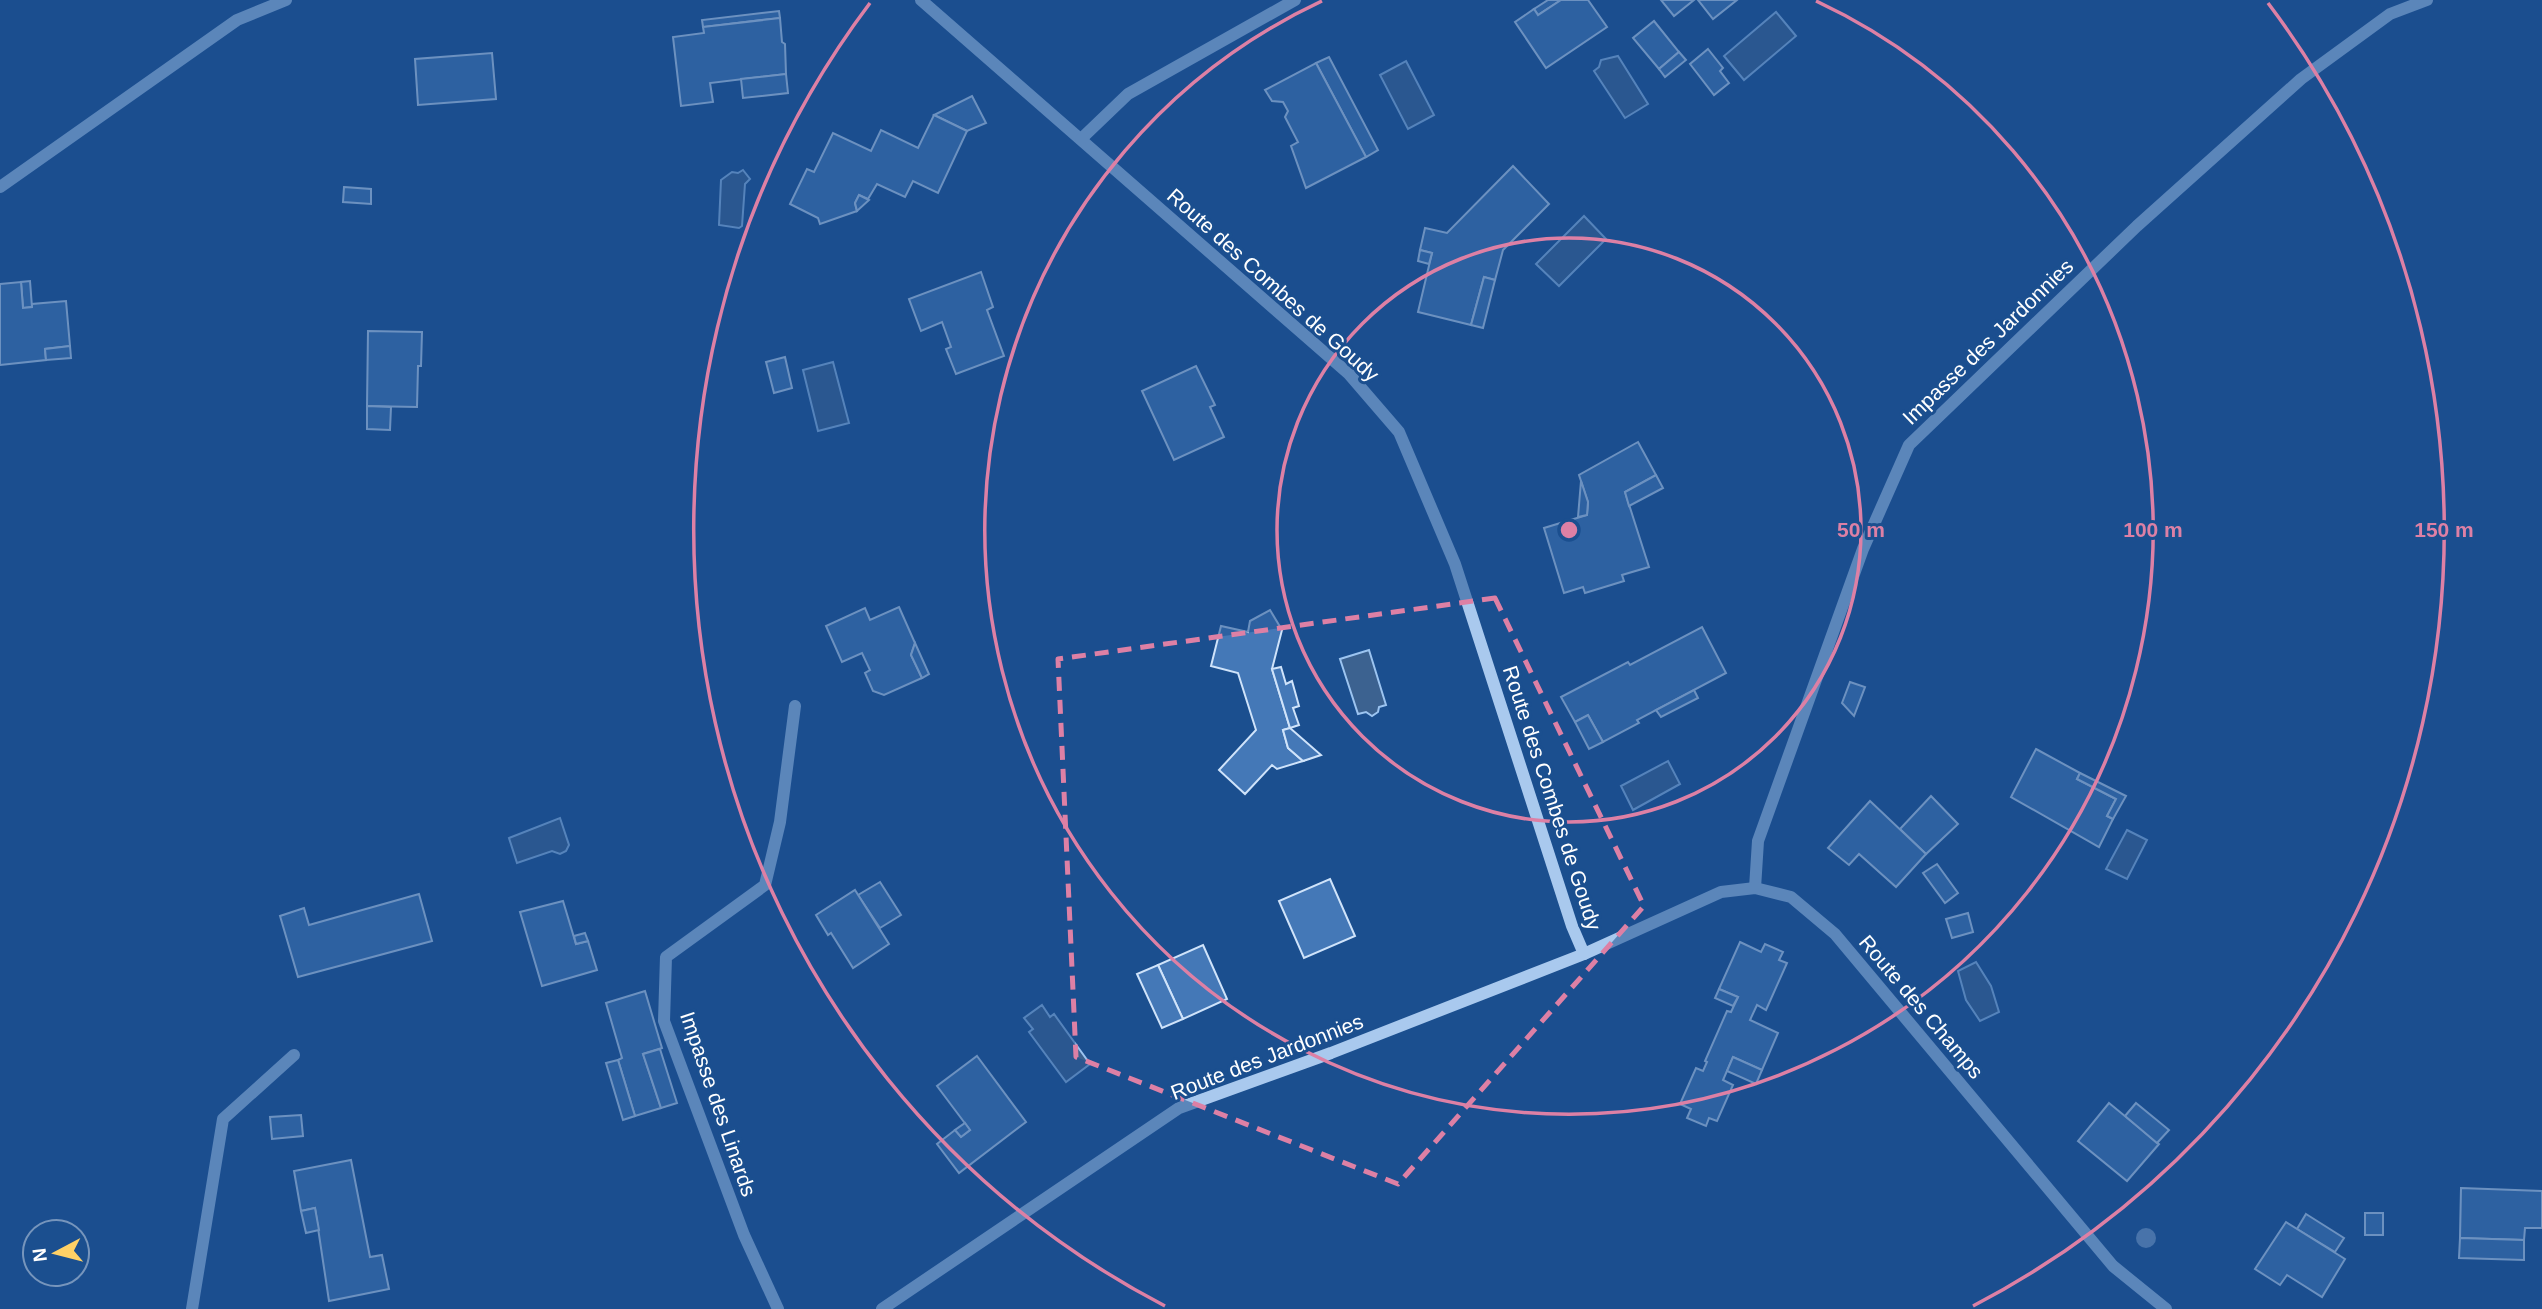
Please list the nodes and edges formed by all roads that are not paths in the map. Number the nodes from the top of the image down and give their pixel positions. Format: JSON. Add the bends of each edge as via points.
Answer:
{"nodes":[{"id":1,"x":286,"y":0,"type":"edge"},
{"id":2,"x":922,"y":0,"type":"edge"},
{"id":3,"x":1295,"y":0,"type":"edge"},
{"id":4,"x":2427,"y":0,"type":"edge"},
{"id":5,"x":1081,"y":139,"type":"junction"},
{"id":6,"x":0,"y":187,"type":"edge"},
{"id":7,"x":795,"y":706,"type":"dead end"},
{"id":8,"x":1755,"y":888,"type":"junction"},
{"id":9,"x":1584,"y":954,"type":"junction"},
{"id":10,"x":294,"y":1055,"type":"dead end"},
{"id":11,"x":192,"y":1309,"type":"edge"},
{"id":12,"x":778,"y":1309,"type":"edge"},
{"id":13,"x":881,"y":1309,"type":"edge"},
{"id":14,"x":2165,"y":1309,"type":"edge"}],
"edges":[{"from":1,"to":6,"type":"street","via":[[237,20]]},
{"from":2,"to":5,"type":"street","name":"Route des Combes de Goudy"},
{"from":3,"to":5,"type":"street","via":[[1128,94]]},
{"from":4,"to":8,"type":"street","name":"Impasse des Jardonnies","via":[[2390,14],[2301,79],[2137,226],[1909,445],[1863,549],[1758,841]]},
{"from":5,"to":9,"type":"street","name":"Route des Combes de Goudy","via":[[1349,374],[1399,432],[1455,564]]},
{"from":7,"to":12,"type":"street","name":"Impasse des Linards","via":[[780,821],[765,885],[666,957],[664,996],[664,1021],[744,1235]]},
{"from":8,"to":9,"type":"street","name":"Route des Champs","via":[[1721,892]]},
{"from":8,"to":14,"type":"street","name":"Route des Champs","via":[[1791,897],[1835,934],[2113,1266]]},
{"from":9,"to":13,"type":"street","name":"Route des Jardonnies","via":[[1179,1108]]},
{"from":10,"to":11,"type":"street","via":[[223,1119]]}]}
